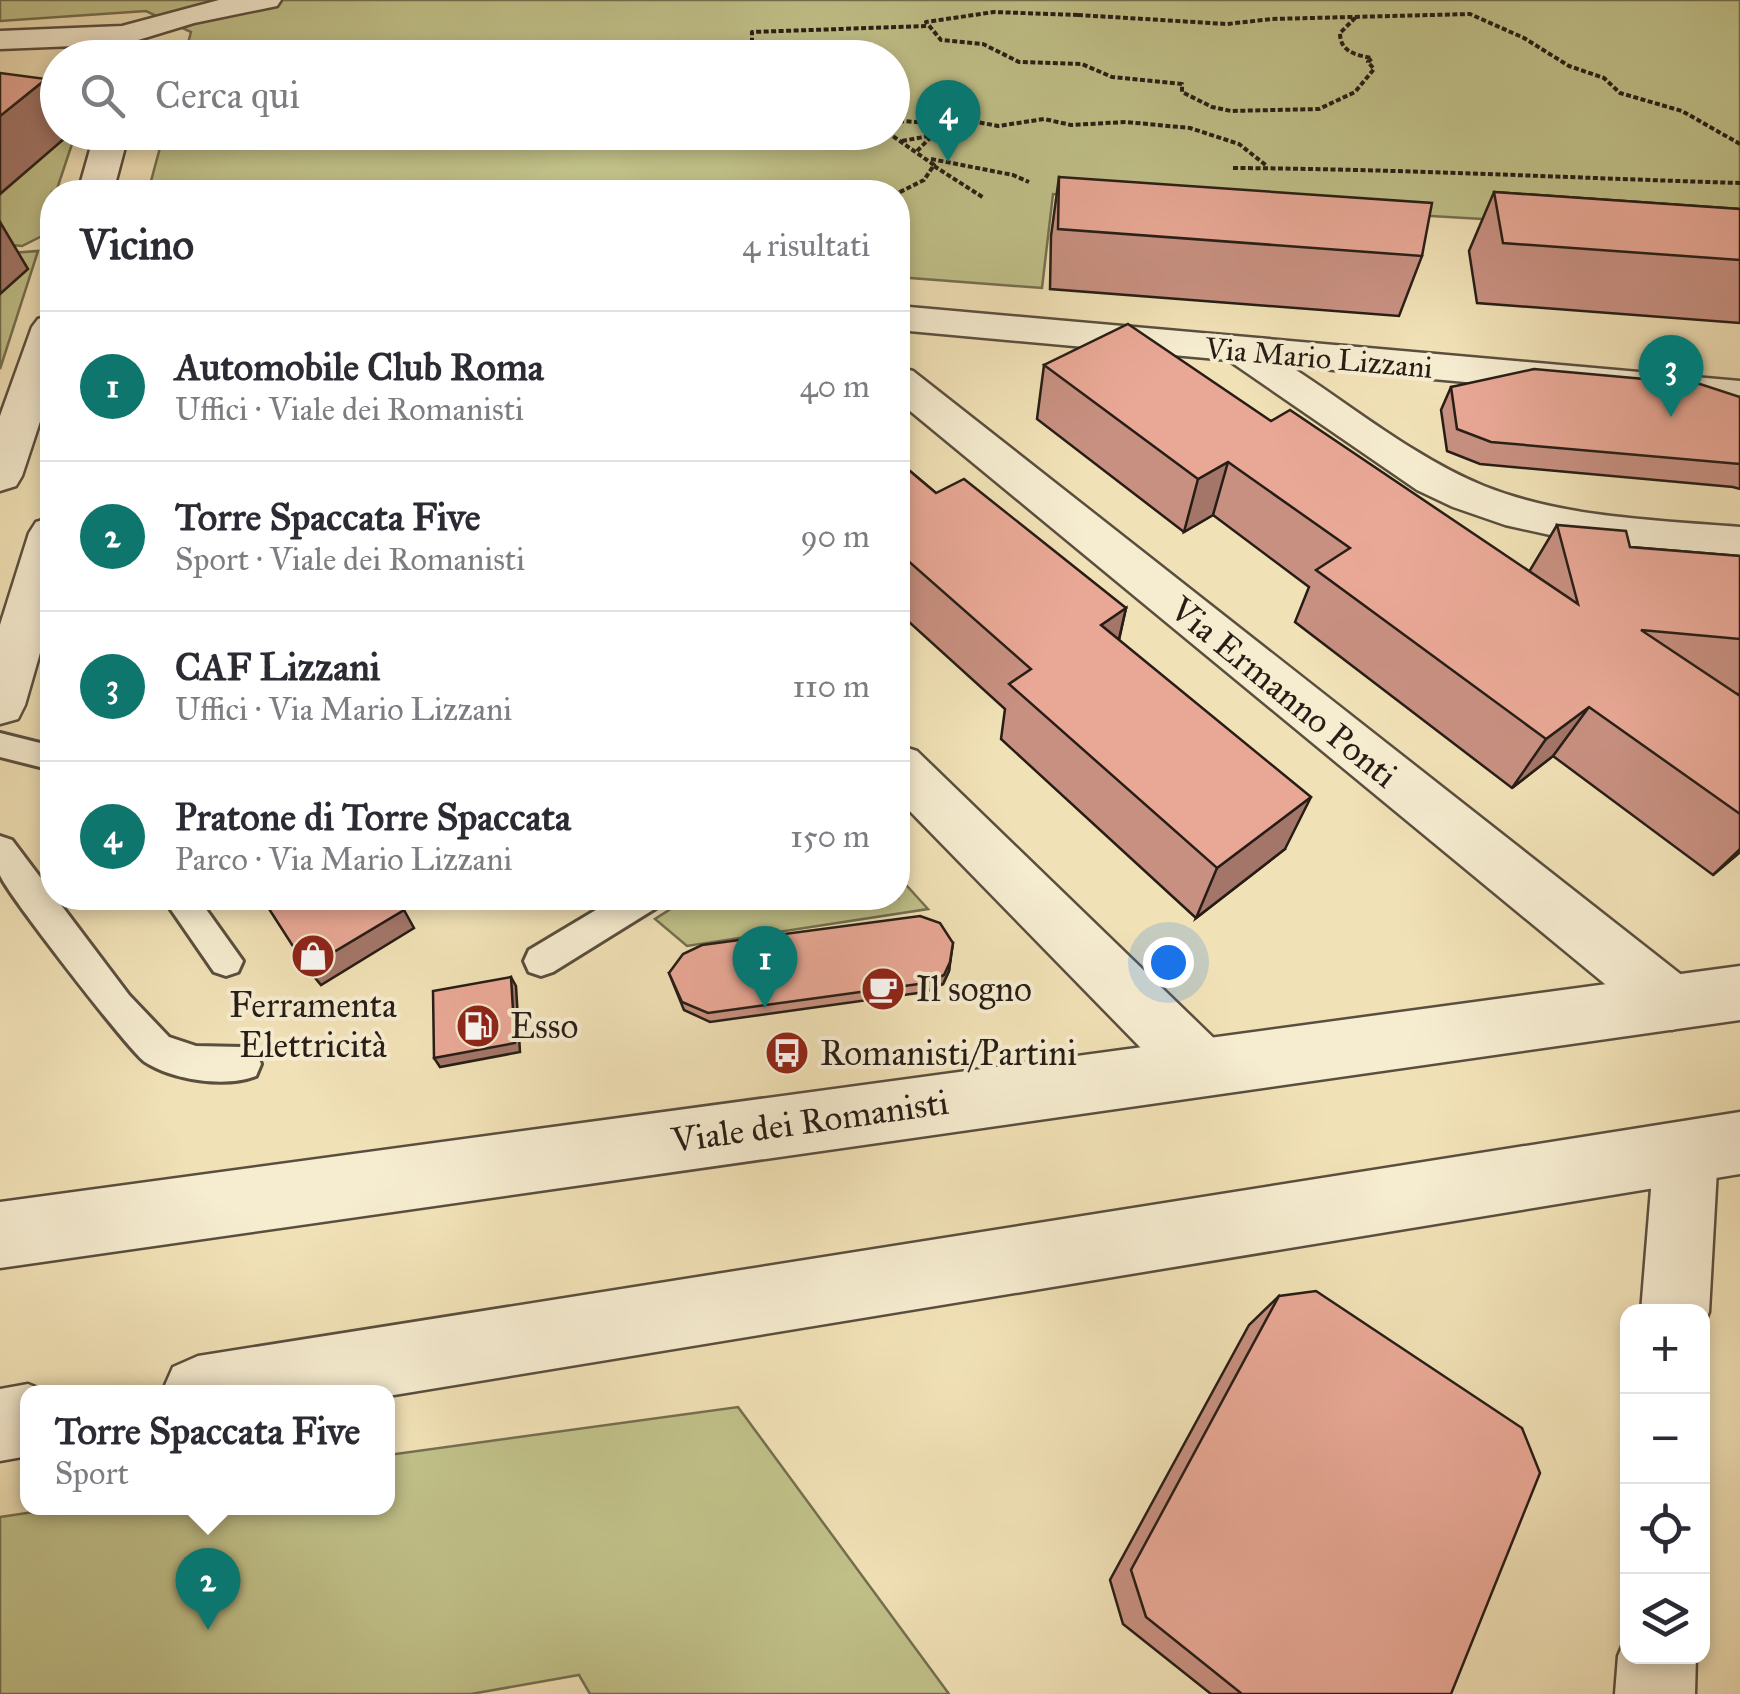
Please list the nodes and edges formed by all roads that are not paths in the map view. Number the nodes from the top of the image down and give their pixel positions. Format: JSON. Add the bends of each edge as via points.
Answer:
{"nodes":[{"id":1,"x":266,"y":0,"type":"edge"},
{"id":2,"x":190,"y":8,"type":"edge"},
{"id":3,"x":0,"y":40,"type":"edge"},
{"id":4,"x":138,"y":40,"type":"edge"},
{"id":5,"x":40,"y":42,"type":"edge"},
{"id":6,"x":107,"y":150,"type":"edge"},
{"id":7,"x":99,"y":180,"type":"edge"},
{"id":8,"x":910,"y":319,"type":"edge"},
{"id":9,"x":1242,"y":352,"type":"junction"},
{"id":10,"x":40,"y":361,"type":"edge"},
{"id":11,"x":910,"y":390,"type":"edge"},
{"id":12,"x":1740,"y":394,"type":"edge"},
{"id":13,"x":0,"y":476,"type":"edge"},
{"id":14,"x":1740,"y":543,"type":"edge"},
{"id":15,"x":40,"y":573,"type":"edge"},
{"id":16,"x":0,"y":706,"type":"edge"},
{"id":17,"x":0,"y":744,"type":"edge"},
{"id":18,"x":40,"y":755,"type":"edge"},
{"id":19,"x":910,"y":778,"type":"edge"},
{"id":20,"x":0,"y":850,"type":"edge"},
{"id":21,"x":40,"y":903,"type":"edge"},
{"id":22,"x":45,"y":910,"type":"edge"},
{"id":23,"x":188,"y":910,"type":"edge"},
{"id":24,"x":624,"y":910,"type":"edge"},
{"id":25,"x":226,"y":961,"type":"dead end"},
{"id":26,"x":540,"y":961,"type":"dead end"},
{"id":27,"x":1740,"y":992,"type":"edge"},
{"id":28,"x":1672,"y":1002,"type":"junction"},
{"id":29,"x":243,"y":1064,"type":"dead end"},
{"id":30,"x":1201,"y":1066,"type":"junction"},
{"id":31,"x":1713,"y":1147,"type":"edge"},
{"id":32,"x":0,"y":1235,"type":"edge"},
{"id":33,"x":1678,"y":1304,"type":"edge"},
{"id":34,"x":241,"y":1385,"type":"edge"},
{"id":35,"x":1657,"y":1664,"type":"edge"},
{"id":36,"x":1655,"y":1694,"type":"edge"}],
"edges":[{"from":1,"to":2,"type":"street"},
{"from":2,"to":4,"type":"street"},
{"from":3,"to":5,"type":"street"},
{"from":6,"to":7,"type":"street"},
{"from":8,"to":9,"type":"street","name":"Via Mario Lizzani"},
{"from":9,"to":12,"type":"street","name":"Via Mario Lizzani"},
{"from":9,"to":14,"type":"street","via":[[1433,480],[1476,501],[1553,521]]},
{"from":10,"to":13,"type":"street"},
{"from":11,"to":28,"type":"street","name":"Via Ermanno Ponti"},
{"from":15,"to":16,"type":"street"},
{"from":17,"to":18,"type":"lane"},
{"from":19,"to":30,"type":"street"},
{"from":20,"to":21,"type":"lane"},
{"from":22,"to":29,"type":"lane","via":[[158,1050],[196,1063]]},
{"from":23,"to":25,"type":"lane"},
{"from":24,"to":26,"type":"lane"},
{"from":27,"to":28,"type":"street","name":"Viale dei Romanisti"},
{"from":28,"to":30,"type":"street","name":"Viale dei Romanisti"},
{"from":30,"to":32,"type":"street","name":"Viale dei Romanisti"},
{"from":31,"to":33,"type":"street"},
{"from":31,"to":34,"type":"street"},
{"from":35,"to":36,"type":"street"}]}
